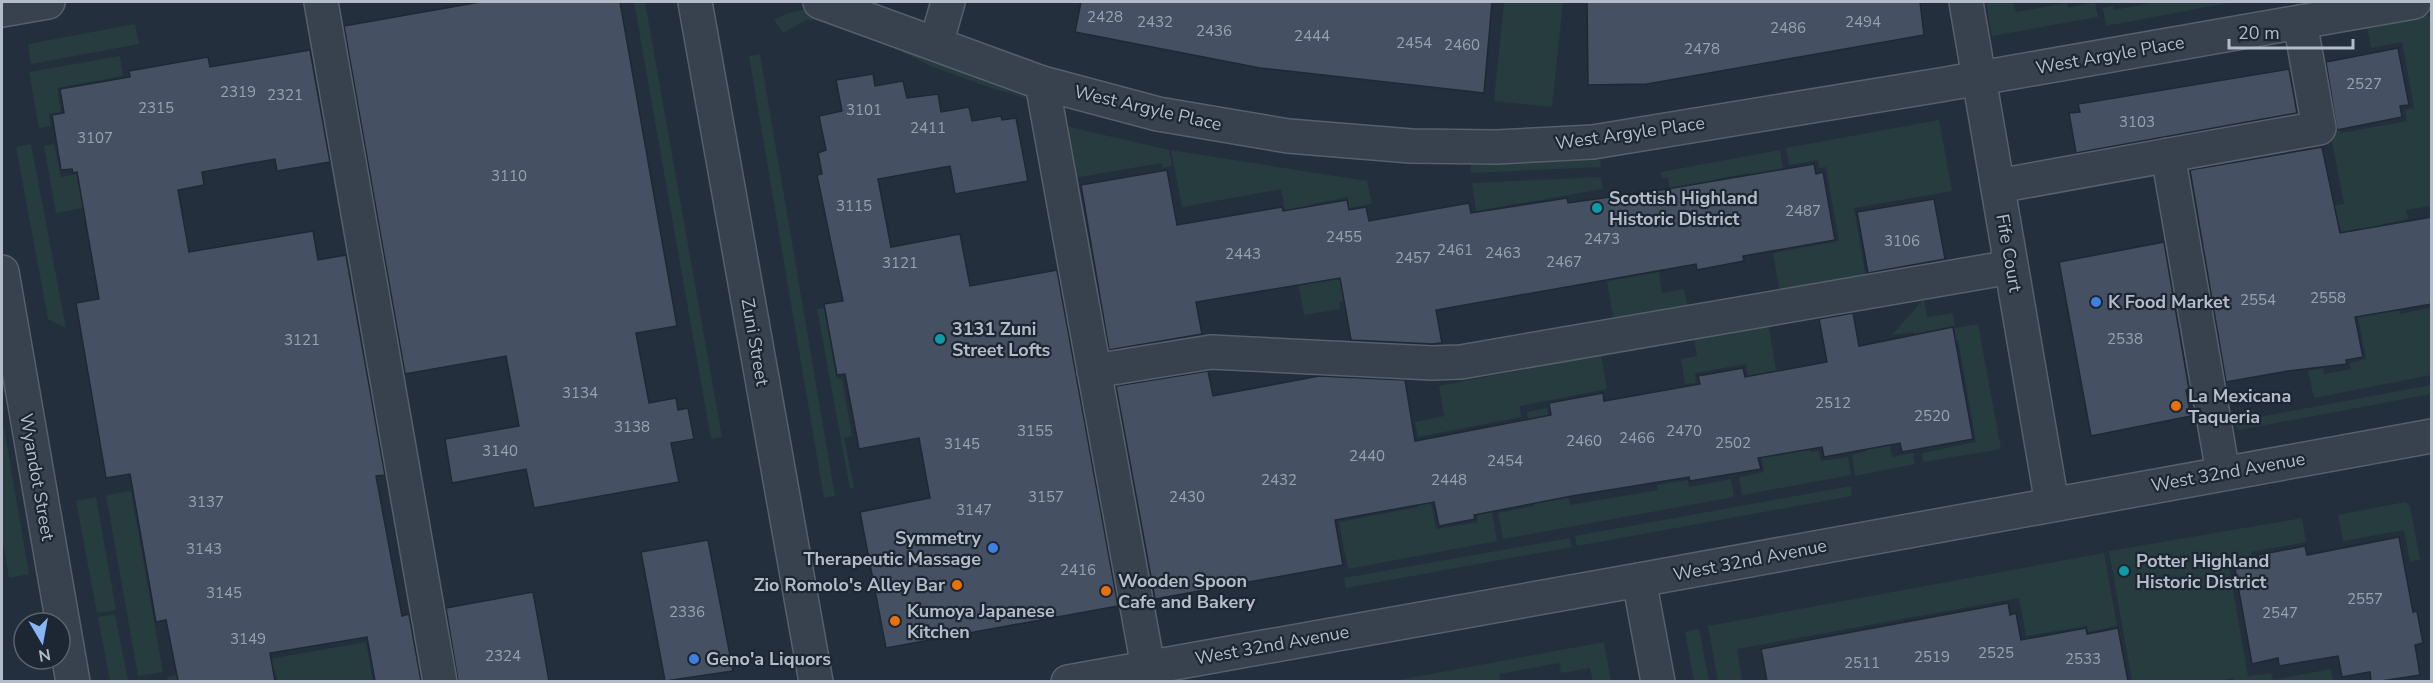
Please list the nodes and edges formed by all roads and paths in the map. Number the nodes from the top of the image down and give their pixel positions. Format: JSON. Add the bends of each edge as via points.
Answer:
{"nodes":[{"id":1,"x":48,"y":2,"type":"edge"},
{"id":2,"x":321,"y":2,"type":"edge"},
{"id":3,"x":695,"y":2,"type":"edge"},
{"id":4,"x":820,"y":2,"type":"edge"},
{"id":5,"x":948,"y":2,"type":"edge"},
{"id":6,"x":1966,"y":2,"type":"edge"},
{"id":7,"x":2414,"y":2,"type":"edge"},
{"id":8,"x":2,"y":10,"type":"edge"},
{"id":9,"x":2300,"y":22,"type":"junction"},
{"id":10,"x":936,"y":44,"type":"junction"},
{"id":11,"x":1979,"y":78,"type":"junction"},
{"id":12,"x":1042,"y":83,"type":"junction"},
{"id":13,"x":2168,"y":155,"type":"junction"},
{"id":14,"x":1998,"y":186,"type":"junction"},
{"id":15,"x":2012,"y":267,"type":"junction"},
{"id":16,"x":2,"y":272,"type":"edge"},
{"id":17,"x":1094,"y":371,"type":"junction"},
{"id":18,"x":2432,"y":436,"type":"edge"},
{"id":19,"x":2223,"y":473,"type":"junction"},
{"id":20,"x":2052,"y":504,"type":"junction"},
{"id":21,"x":1640,"y":580,"type":"junction"},
{"id":22,"x":1148,"y":667,"type":"junction"},
{"id":23,"x":73,"y":681,"type":"edge"},
{"id":24,"x":440,"y":681,"type":"edge"},
{"id":25,"x":816,"y":681,"type":"edge"},
{"id":26,"x":1068,"y":681,"type":"edge"},
{"id":27,"x":1659,"y":681,"type":"edge"}],
"edges":[{"from":1,"to":8,"type":"street"},
{"from":2,"to":24,"type":"street"},
{"from":3,"to":25,"type":"street","name":"Zuni Street"},
{"from":4,"to":10,"type":"street","name":"West Argyle Place"},
{"from":5,"to":10,"type":"street"},
{"from":6,"to":11,"type":"street","name":"Fife Court"},
{"from":7,"to":9,"type":"street","name":"West Argyle Place"},
{"from":9,"to":11,"type":"street","name":"West Argyle Place"},
{"from":9,"to":13,"type":"street","via":[[2319,128]]},
{"from":10,"to":12,"type":"street","name":"West Argyle Place"},
{"from":11,"to":12,"type":"street","name":"West Argyle Place","via":[[1593,142],[1497,147],[1411,146],[1288,136],[1158,114]]},
{"from":11,"to":14,"type":"street","name":"Fife Court"},
{"from":12,"to":17,"type":"street"},
{"from":13,"to":14,"type":"street"},
{"from":13,"to":19,"type":"street"},
{"from":14,"to":15,"type":"street","name":"Fife Court"},
{"from":15,"to":17,"type":"street","via":[[1461,362],[1211,352]]},
{"from":15,"to":20,"type":"street","name":"Fife Court"},
{"from":16,"to":23,"type":"street","name":"Wyandot Street"},
{"from":17,"to":22,"type":"street"},
{"from":18,"to":19,"type":"street","name":"West 32nd Avenue"},
{"from":19,"to":20,"type":"street","name":"West 32nd Avenue"},
{"from":20,"to":21,"type":"street","name":"West 32nd Avenue"},
{"from":21,"to":22,"type":"street","name":"West 32nd Avenue"},
{"from":21,"to":27,"type":"street"},
{"from":22,"to":26,"type":"street","name":"West 32nd Avenue"}]}
